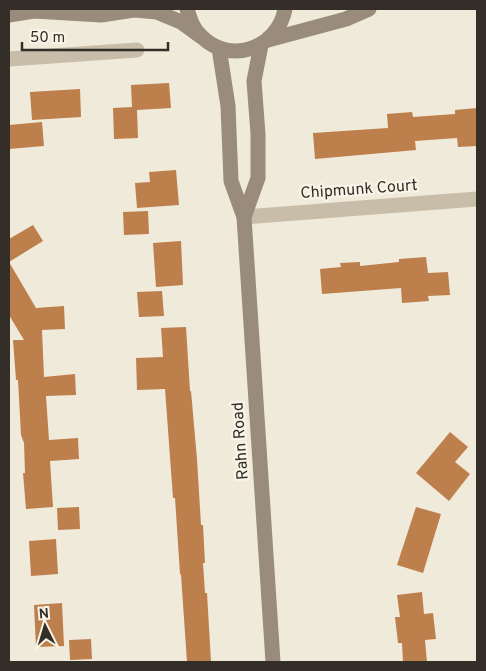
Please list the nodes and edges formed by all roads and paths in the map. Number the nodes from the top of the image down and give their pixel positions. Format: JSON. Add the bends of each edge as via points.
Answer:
{"nodes":[{"id":1,"x":187,"y":9,"type":"edge"},
{"id":2,"x":285,"y":9,"type":"edge"},
{"id":3,"x":368,"y":9,"type":"edge"},
{"id":4,"x":38,"y":10,"type":"edge"},
{"id":5,"x":9,"y":15,"type":"edge"},
{"id":6,"x":200,"y":36,"type":"junction"},
{"id":7,"x":265,"y":42,"type":"junction"},
{"id":8,"x":218,"y":48,"type":"junction"},
{"id":9,"x":137,"y":50,"type":"dead end"},
{"id":10,"x":9,"y":59,"type":"edge"},
{"id":11,"x":477,"y":199,"type":"edge"},
{"id":12,"x":244,"y":217,"type":"junction"},
{"id":13,"x":273,"y":662,"type":"edge"}],
"edges":[{"from":1,"to":6,"type":"street"},
{"from":2,"to":7,"type":"street","via":[[279,27]]},
{"from":3,"to":7,"type":"street","via":[[346,19]]},
{"from":4,"to":5,"type":"street"},
{"from":4,"to":6,"type":"street","via":[[101,15],[134,10],[157,12],[181,22]]},
{"from":6,"to":8,"type":"street"},
{"from":7,"to":8,"type":"street","via":[[247,50]]},
{"from":7,"to":12,"type":"street","name":"Rahn Road","via":[[254,81],[258,178]]},
{"from":8,"to":12,"type":"street","name":"Rahn Road","via":[[228,106],[231,181]]},
{"from":9,"to":10,"type":"street"},
{"from":11,"to":12,"type":"street","name":"Chipmunk Court"},
{"from":12,"to":13,"type":"street","name":"Rahn Road"}]}
